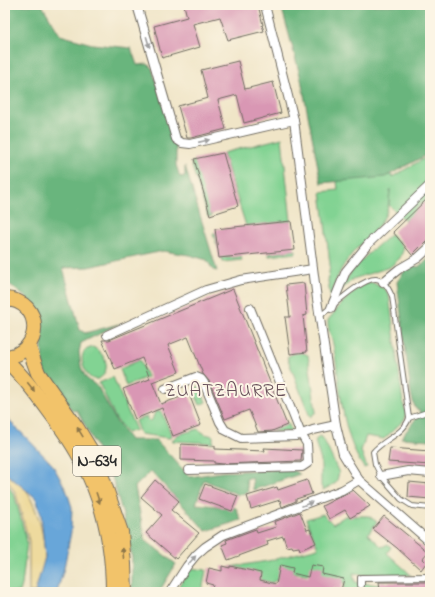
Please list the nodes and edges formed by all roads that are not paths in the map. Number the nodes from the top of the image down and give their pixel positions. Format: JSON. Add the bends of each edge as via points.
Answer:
{"nodes":[{"id":1,"x":137,"y":5,"type":"edge"},
{"id":2,"x":265,"y":5,"type":"edge"},
{"id":3,"x":294,"y":120,"type":"junction"},
{"id":4,"x":430,"y":185,"type":"edge"},
{"id":5,"x":430,"y":247,"type":"edge"},
{"id":6,"x":410,"y":253,"type":"dead end"},
{"id":7,"x":418,"y":258,"type":"junction"},
{"id":8,"x":313,"y":269,"type":"junction"},
{"id":9,"x":383,"y":282,"type":"junction"},
{"id":10,"x":7,"y":297,"type":"edge"},
{"id":11,"x":250,"y":308,"type":"dead end"},
{"id":12,"x":331,"y":308,"type":"junction"},
{"id":13,"x":320,"y":317,"type":"junction"},
{"id":14,"x":107,"y":335,"type":"dead end"},
{"id":15,"x":29,"y":345,"type":"junction"},
{"id":16,"x":5,"y":358,"type":"edge"},
{"id":17,"x":165,"y":389,"type":"dead end"},
{"id":18,"x":430,"y":411,"type":"edge"},
{"id":19,"x":409,"y":418,"type":"junction"},
{"id":20,"x":332,"y":426,"type":"junction"},
{"id":21,"x":301,"y":434,"type":"junction"},
{"id":22,"x":189,"y":470,"type":"dead end"},
{"id":23,"x":430,"y":473,"type":"edge"},
{"id":24,"x":381,"y":476,"type":"junction"},
{"id":25,"x":359,"y":480,"type":"junction"},
{"id":26,"x":430,"y":508,"type":"edge"},
{"id":27,"x":430,"y":542,"type":"edge"},
{"id":28,"x":430,"y":577,"type":"edge"},
{"id":29,"x":361,"y":585,"type":"dead end"},
{"id":30,"x":113,"y":592,"type":"edge"},
{"id":31,"x":125,"y":592,"type":"edge"},
{"id":32,"x":170,"y":592,"type":"edge"}],
"edges":[{"from":1,"to":3,"type":"street","one_way":true,"via":[[176,139],[190,144]]},
{"from":2,"to":3,"type":"street"},
{"from":3,"to":8,"type":"street"},
{"from":4,"to":12,"type":"street","via":[[369,243],[346,271]]},
{"from":5,"to":7,"type":"street"},
{"from":6,"to":7,"type":"street"},
{"from":7,"to":9,"type":"street"},
{"from":8,"to":13,"type":"street"},
{"from":8,"to":14,"type":"street","via":[[241,280],[206,290]]},
{"from":9,"to":12,"type":"lane","via":[[378,279],[369,280]]},
{"from":9,"to":19,"type":"lane","via":[[392,296]]},
{"from":10,"to":15,"type":"highway","via":[[20,302],[32,316],[34,336]]},
{"from":11,"to":21,"type":"street"},
{"from":12,"to":13,"type":"lane"},
{"from":13,"to":20,"type":"street","via":[[329,377],[327,383]]},
{"from":15,"to":16,"type":"highway","number":"N-634","via":[[22,352]]},
{"from":31,"to":15,"type":"highway","number":"N-634","one_way":true,"via":[[121,532],[95,457],[38,373]]},
{"from":16,"to":30,"type":"highway","number":"N-634","one_way":true,"via":[[46,406],[84,463],[98,497],[108,535],[113,566]]},
{"from":17,"to":21,"type":"street","via":[[196,377],[201,379],[225,430],[241,438]]},
{"from":18,"to":19,"type":"lane"},
{"from":19,"to":24,"type":"lane","via":[[407,426],[380,444],[373,452]]},
{"from":20,"to":21,"type":"street"},
{"from":20,"to":25,"type":"street","via":[[342,454]]},
{"from":21,"to":22,"type":"street","via":[[307,444],[308,463],[302,467]]},
{"from":23,"to":24,"type":"street","via":[[408,471]]},
{"from":24,"to":26,"type":"lane","via":[[401,499],[412,506]]},
{"from":25,"to":27,"type":"street"},
{"from":32,"to":25,"type":"street","one_way":true,"via":[[196,555],[223,535],[342,490]]},
{"from":28,"to":29,"type":"street","via":[[361,578]]}]}
